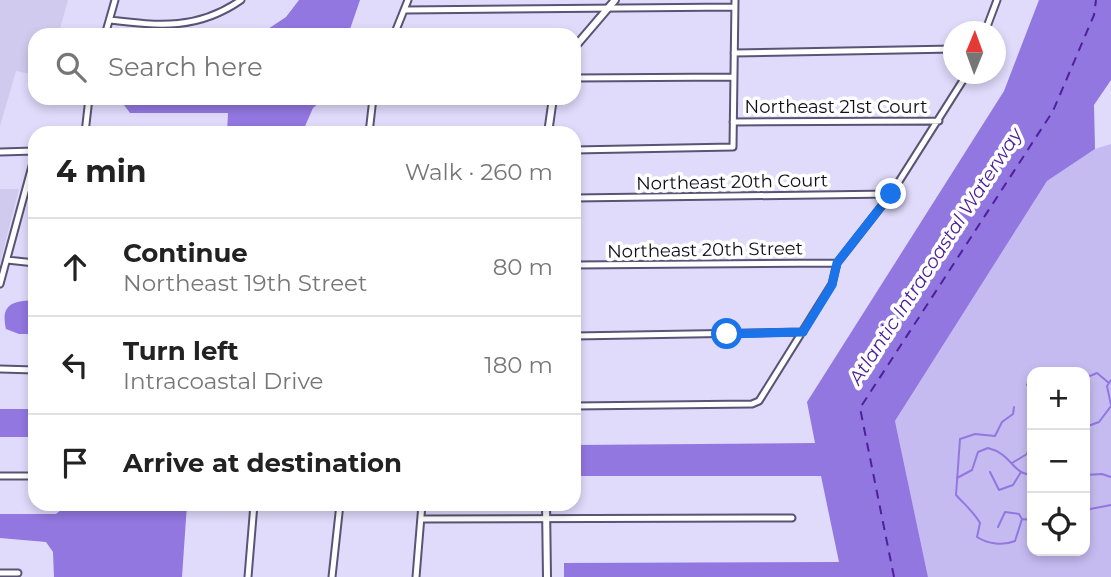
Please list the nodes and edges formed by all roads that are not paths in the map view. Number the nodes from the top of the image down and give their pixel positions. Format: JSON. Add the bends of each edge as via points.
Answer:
{"nodes":[{"id":1,"x":115,"y":0,"type":"edge"},
{"id":2,"x":242,"y":0,"type":"edge"},
{"id":3,"x":408,"y":0,"type":"edge"},
{"id":4,"x":615,"y":0,"type":"edge"},
{"id":5,"x":997,"y":0,"type":"edge"},
{"id":6,"x":735,"y":3,"type":"edge"},
{"id":7,"x":608,"y":8,"type":"junction"},
{"id":8,"x":405,"y":10,"type":"junction"},
{"id":9,"x":110,"y":20,"type":"junction"},
{"id":10,"x":989,"y":21,"type":"edge"},
{"id":11,"x":107,"y":28,"type":"edge"},
{"id":12,"x":397,"y":28,"type":"edge"},
{"id":13,"x":581,"y":40,"type":"edge"},
{"id":14,"x":943,"y":49,"type":"edge"},
{"id":15,"x":734,"y":53,"type":"junction"},
{"id":16,"x":734,"y":77,"type":"junction"},
{"id":17,"x":581,"y":78,"type":"edge"},
{"id":18,"x":961,"y":84,"type":"edge"},
{"id":19,"x":88,"y":105,"type":"edge"},
{"id":20,"x":372,"y":105,"type":"edge"},
{"id":21,"x":552,"y":105,"type":"edge"},
{"id":22,"x":733,"y":121,"type":"junction"},
{"id":23,"x":939,"y":121,"type":"junction"},
{"id":24,"x":86,"y":126,"type":"edge"},
{"id":25,"x":370,"y":126,"type":"edge"},
{"id":26,"x":549,"y":126,"type":"edge"},
{"id":27,"x":581,"y":150,"type":"edge"},
{"id":28,"x":0,"y":152,"type":"edge"},
{"id":29,"x":28,"y":153,"type":"edge"},
{"id":30,"x":28,"y":180,"type":"edge"},
{"id":31,"x":891,"y":194,"type":"junction"},
{"id":32,"x":581,"y":198,"type":"edge"},
{"id":33,"x":7,"y":260,"type":"junction"},
{"id":34,"x":28,"y":262,"type":"edge"},
{"id":35,"x":837,"y":263,"type":"junction"},
{"id":36,"x":581,"y":265,"type":"edge"},
{"id":37,"x":0,"y":284,"type":"edge"},
{"id":38,"x":803,"y":332,"type":"junction"},
{"id":39,"x":581,"y":336,"type":"edge"},
{"id":40,"x":0,"y":369,"type":"edge"},
{"id":41,"x":28,"y":370,"type":"edge"},
{"id":42,"x":581,"y":406,"type":"edge"},
{"id":43,"x":0,"y":476,"type":"edge"},
{"id":44,"x":28,"y":476,"type":"edge"},
{"id":45,"x":253,"y":511,"type":"edge"},
{"id":46,"x":339,"y":511,"type":"edge"},
{"id":47,"x":422,"y":511,"type":"edge"},
{"id":48,"x":546,"y":511,"type":"edge"},
{"id":49,"x":792,"y":518,"type":"dead end"},
{"id":50,"x":421,"y":519,"type":"junction"},
{"id":51,"x":546,"y":519,"type":"junction"},
{"id":52,"x":0,"y":573,"type":"edge"},
{"id":53,"x":18,"y":573,"type":"dead end"},
{"id":54,"x":248,"y":577,"type":"edge"},
{"id":55,"x":332,"y":577,"type":"edge"},
{"id":56,"x":416,"y":577,"type":"edge"},
{"id":57,"x":547,"y":577,"type":"edge"}],
"edges":[{"from":1,"to":9,"type":"street"},
{"from":2,"to":9,"type":"street","via":[[221,14],[168,27]]},
{"from":3,"to":8,"type":"street"},
{"from":4,"to":7,"type":"street"},
{"from":5,"to":10,"type":"street"},
{"from":6,"to":7,"type":"street"},
{"from":6,"to":15,"type":"street"},
{"from":7,"to":8,"type":"street"},
{"from":7,"to":13,"type":"street"},
{"from":8,"to":12,"type":"street"},
{"from":9,"to":11,"type":"street"},
{"from":14,"to":15,"type":"street"},
{"from":15,"to":16,"type":"street"},
{"from":16,"to":17,"type":"street","name":"Northeast 21st Court"},
{"from":16,"to":22,"type":"street"},
{"from":18,"to":23,"type":"street"},
{"from":19,"to":24,"type":"street"},
{"from":20,"to":25,"type":"street"},
{"from":21,"to":26,"type":"street"},
{"from":22,"to":23,"type":"street","name":"Northeast 21st Court"},
{"from":22,"to":27,"type":"street","via":[[733,147]]},
{"from":23,"to":31,"type":"street"},
{"from":28,"to":29,"type":"street"},
{"from":30,"to":33,"type":"street"},
{"from":31,"to":32,"type":"street","name":"Northeast 20th Court"},
{"from":31,"to":35,"type":"street"},
{"from":33,"to":34,"type":"street"},
{"from":33,"to":37,"type":"street"},
{"from":35,"to":36,"type":"street","name":"Northeast 20th Street"},
{"from":35,"to":38,"type":"street","via":[[832,285]]},
{"from":38,"to":39,"type":"street"},
{"from":38,"to":42,"type":"street","via":[[759,401],[752,404]]},
{"from":40,"to":41,"type":"street"},
{"from":43,"to":44,"type":"street"},
{"from":45,"to":54,"type":"street"},
{"from":46,"to":55,"type":"street"},
{"from":47,"to":50,"type":"street"},
{"from":48,"to":51,"type":"street"},
{"from":49,"to":51,"type":"street"},
{"from":50,"to":51,"type":"street"},
{"from":50,"to":56,"type":"street"},
{"from":51,"to":57,"type":"street"},
{"from":52,"to":53,"type":"street"}]}
